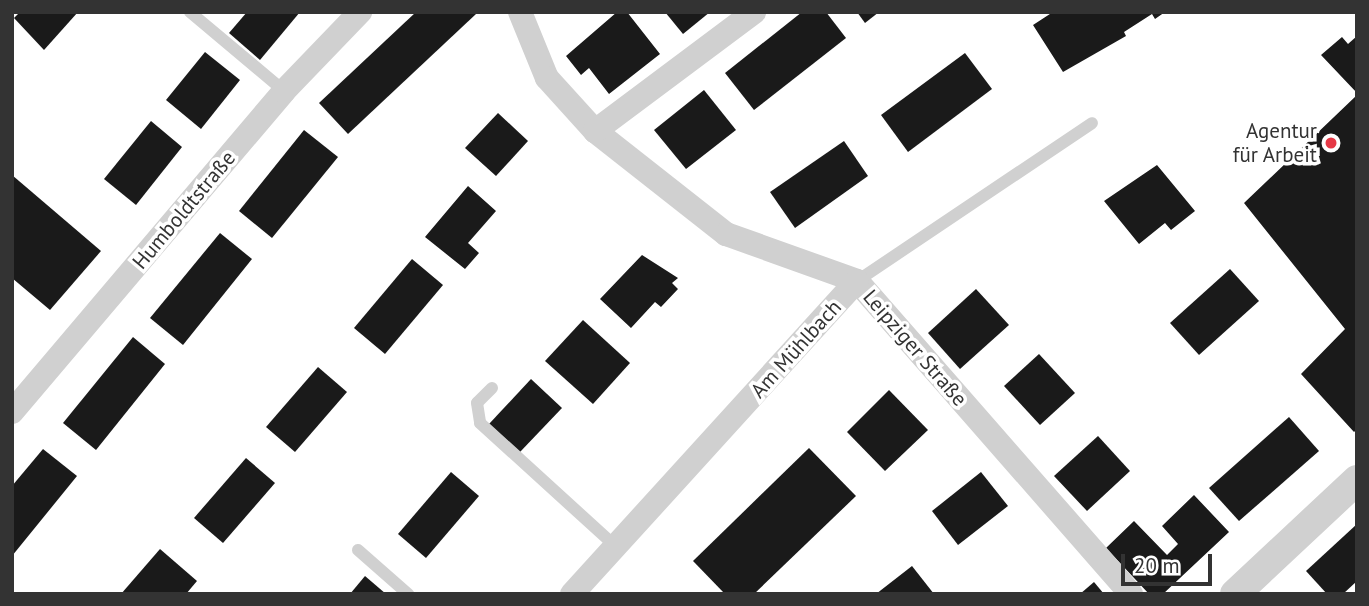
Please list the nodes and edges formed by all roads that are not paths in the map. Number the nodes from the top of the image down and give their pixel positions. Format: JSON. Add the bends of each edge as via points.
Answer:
{"nodes":[{"id":1,"x":190,"y":12,"type":"edge"},
{"id":2,"x":360,"y":12,"type":"edge"},
{"id":3,"x":520,"y":12,"type":"edge"},
{"id":4,"x":754,"y":12,"type":"edge"},
{"id":5,"x":285,"y":91,"type":"junction"},
{"id":6,"x":1092,"y":123,"type":"dead end"},
{"id":7,"x":595,"y":131,"type":"junction"},
{"id":8,"x":857,"y":281,"type":"junction"},
{"id":9,"x":492,"y":387,"type":"dead end"},
{"id":10,"x":12,"y":412,"type":"edge"},
{"id":11,"x":1357,"y":480,"type":"edge"},
{"id":12,"x":615,"y":546,"type":"junction"},
{"id":13,"x":358,"y":550,"type":"dead end"},
{"id":14,"x":408,"y":594,"type":"edge"},
{"id":15,"x":572,"y":594,"type":"edge"},
{"id":16,"x":1131,"y":594,"type":"edge"},
{"id":17,"x":1235,"y":594,"type":"edge"}],
"edges":[{"from":1,"to":5,"type":"lane"},
{"from":2,"to":5,"type":"street","name":"Humboldtstraße"},
{"from":3,"to":7,"type":"street","name":"Leipziger Straße","via":[[547,78]]},
{"from":4,"to":7,"type":"street"},
{"from":5,"to":10,"type":"street","name":"Humboldtstraße"},
{"from":6,"to":8,"type":"lane","name":"Am Mühlbach"},
{"from":7,"to":8,"type":"street","name":"Leipziger Straße","via":[[726,234]]},
{"from":8,"to":12,"type":"street","name":"Am Mühlbach"},
{"from":8,"to":16,"type":"street","name":"Leipziger Straße"},
{"from":9,"to":12,"type":"lane","via":[[477,404],[480,423]]},
{"from":11,"to":17,"type":"street"},
{"from":12,"to":15,"type":"street","name":"Am Mühlbach"},
{"from":13,"to":14,"type":"lane"}]}
